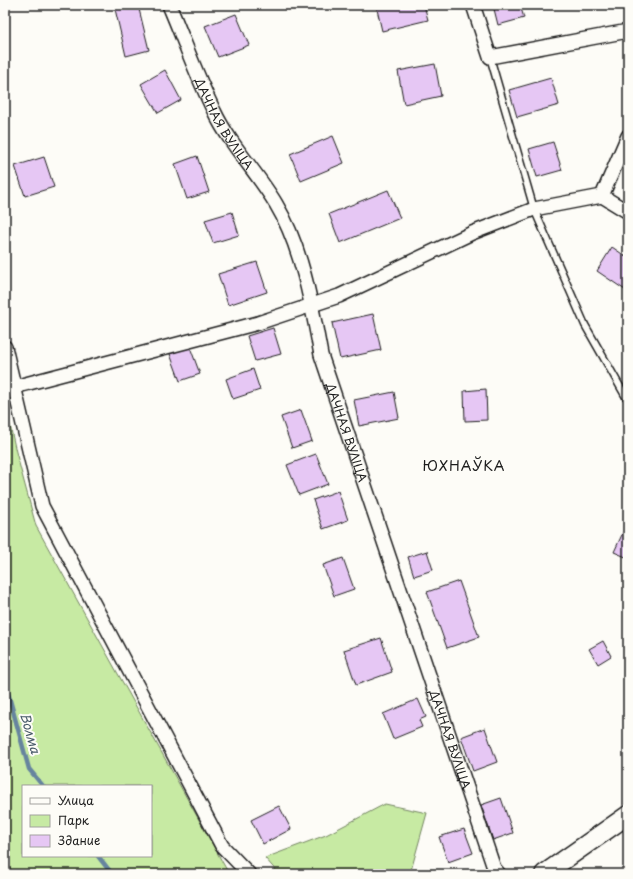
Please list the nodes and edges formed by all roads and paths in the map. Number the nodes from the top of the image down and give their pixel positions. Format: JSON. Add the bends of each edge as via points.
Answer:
{"nodes":[{"id":1,"x":169,"y":5,"type":"edge"},
{"id":2,"x":473,"y":5,"type":"edge"},
{"id":3,"x":628,"y":31,"type":"edge"},
{"id":4,"x":490,"y":57,"type":"junction"},
{"id":5,"x":628,"y":136,"type":"edge"},
{"id":6,"x":602,"y":196,"type":"junction"},
{"id":7,"x":534,"y":209,"type":"junction"},
{"id":8,"x":628,"y":212,"type":"edge"},
{"id":9,"x":312,"y":305,"type":"junction"},
{"id":10,"x":5,"y":347,"type":"edge"},
{"id":11,"x":14,"y":387,"type":"junction"},
{"id":12,"x":626,"y":397,"type":"dead end"},
{"id":13,"x":628,"y":815,"type":"edge"},
{"id":14,"x":249,"y":874,"type":"edge"},
{"id":15,"x":499,"y":874,"type":"edge"},
{"id":16,"x":544,"y":874,"type":"edge"}],
"edges":[{"from":1,"to":9,"type":"street","name":"ДАЧНАЯ ВУЛІЦА","via":[[214,111],[228,137],[277,205],[294,244]]},
{"from":2,"to":4,"type":"street"},
{"from":3,"to":4,"type":"street"},
{"from":4,"to":7,"type":"lane"},
{"from":5,"to":6,"type":"street"},
{"from":6,"to":7,"type":"street"},
{"from":6,"to":8,"type":"street"},
{"from":7,"to":9,"type":"street","via":[[472,233],[339,296]]},
{"from":7,"to":12,"type":"lane","via":[[584,325]]},
{"from":9,"to":11,"type":"street","via":[[258,323]]},
{"from":9,"to":15,"type":"street","name":"ДАЧНАЯ ВУЛІЦА","via":[[320,355],[494,868]]},
{"from":10,"to":11,"type":"street"},
{"from":11,"to":14,"type":"street","via":[[42,506],[222,846]]},
{"from":13,"to":16,"type":"main road"}]}
